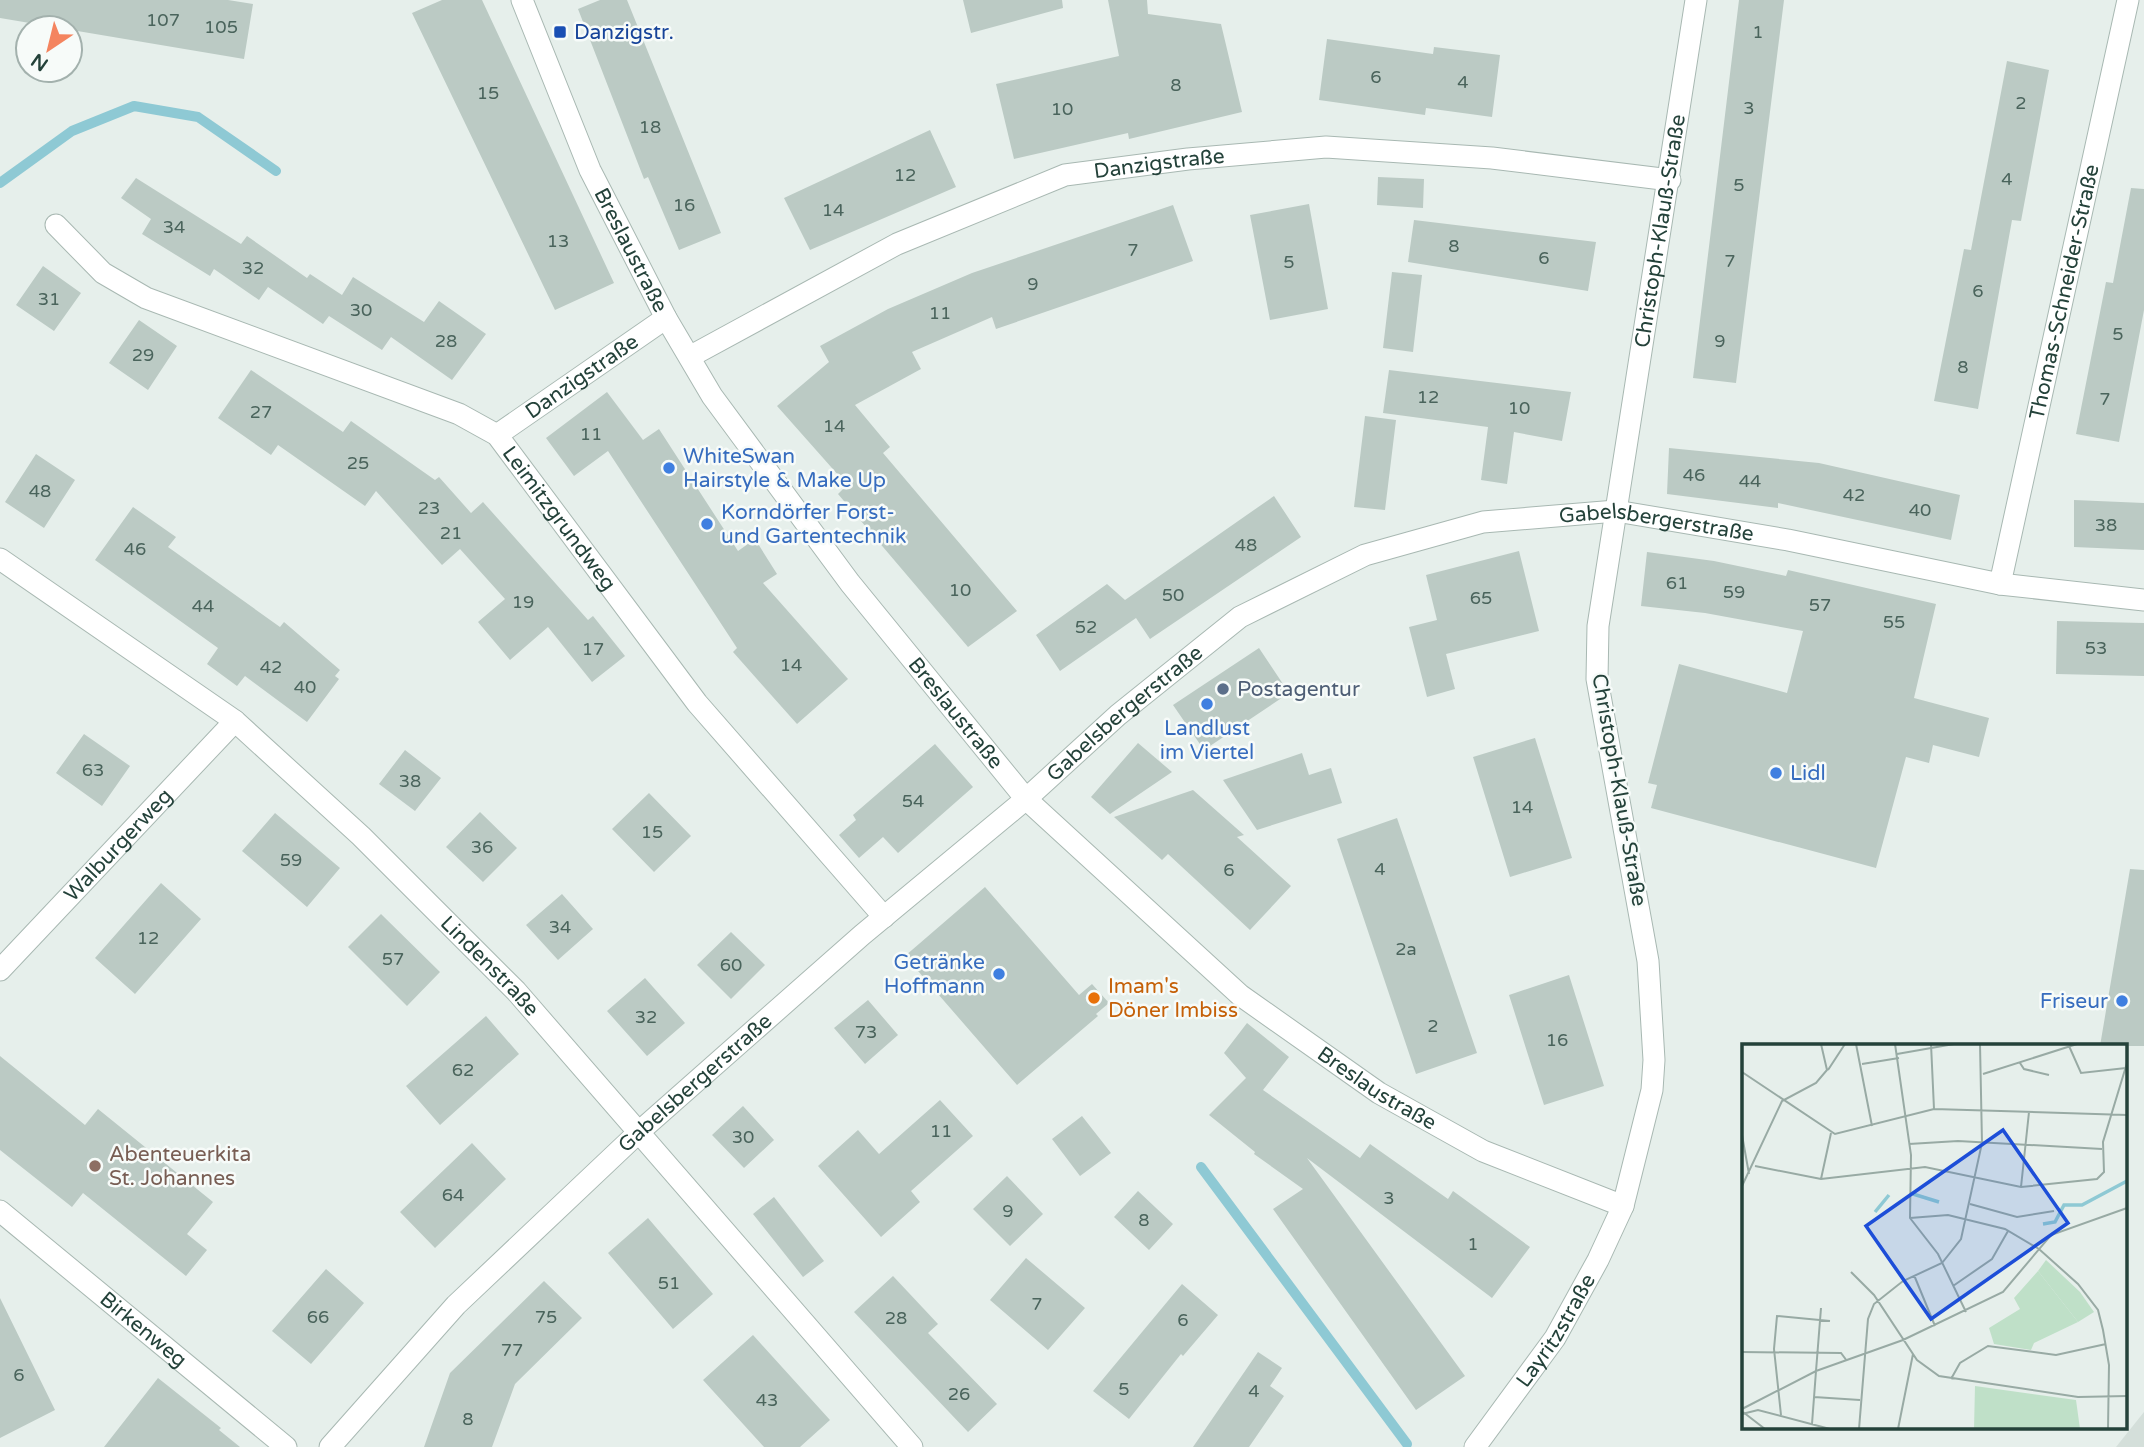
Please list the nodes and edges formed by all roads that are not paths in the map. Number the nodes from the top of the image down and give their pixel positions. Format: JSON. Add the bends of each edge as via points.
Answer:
{"nodes":[{"id":1,"x":522,"y":0,"type":"edge"},
{"id":2,"x":1696,"y":0,"type":"edge"},
{"id":3,"x":2128,"y":0,"type":"edge"},
{"id":4,"x":1670,"y":180,"type":"junction"},
{"id":5,"x":56,"y":225,"type":"dead end"},
{"id":6,"x":666,"y":318,"type":"junction"},
{"id":7,"x":691,"y":356,"type":"junction"},
{"id":8,"x":497,"y":435,"type":"junction"},
{"id":9,"x":1616,"y":511,"type":"junction"},
{"id":10,"x":0,"y":559,"type":"edge"},
{"id":11,"x":2000,"y":584,"type":"junction"},
{"id":12,"x":2144,"y":600,"type":"edge"},
{"id":13,"x":235,"y":721,"type":"junction"},
{"id":14,"x":1026,"y":799,"type":"junction"},
{"id":15,"x":884,"y":917,"type":"junction"},
{"id":16,"x":0,"y":970,"type":"edge"},
{"id":17,"x":640,"y":1131,"type":"junction"},
{"id":18,"x":1623,"y":1206,"type":"junction"},
{"id":19,"x":0,"y":1211,"type":"edge"},
{"id":20,"x":286,"y":1447,"type":"edge"},
{"id":21,"x":330,"y":1447,"type":"edge"},
{"id":22,"x":912,"y":1447,"type":"edge"},
{"id":23,"x":1475,"y":1447,"type":"edge"}],
"edges":[{"from":1,"to":6,"type":"street","name":"Breslaustraße","via":[[590,170]]},
{"from":2,"to":4,"type":"street","name":"Christoph-Klauß-Straße"},
{"from":3,"to":11,"type":"street","name":"Thomas-Schneider-Straße"},
{"from":4,"to":7,"type":"street","name":"Danzigstraße","via":[[1492,158],[1326,147],[1065,174],[897,243]]},
{"from":4,"to":9,"type":"street","name":"Christoph-Klauß-Straße"},
{"from":5,"to":8,"type":"street","name":"Leimitzgrundweg","via":[[103,273],[146,298],[459,414]]},
{"from":6,"to":7,"type":"street","name":"Breslaustraße"},
{"from":6,"to":8,"type":"street","name":"Danzigstraße"},
{"from":7,"to":14,"type":"street","name":"Breslaustraße","via":[[712,396],[850,583]]},
{"from":8,"to":15,"type":"street","name":"Leimitzgrundweg","via":[[697,703]]},
{"from":9,"to":11,"type":"street","name":"Gabelsbergerstraße","via":[[1788,540]]},
{"from":9,"to":14,"type":"street","name":"Gabelsbergerstraße","via":[[1483,522],[1364,555],[1240,617],[1118,715]]},
{"from":9,"to":18,"type":"street","name":"Christoph-Klauß-Straße","via":[[1598,626],[1597,680],[1648,961],[1654,1060],[1652,1090]]},
{"from":10,"to":13,"type":"street","name":"Lindenstraße"},
{"from":11,"to":12,"type":"street","name":"Gabelsbergerstraße"},
{"from":13,"to":16,"type":"street","name":"Walburgerweg"},
{"from":13,"to":17,"type":"street","name":"Lindenstraße","via":[[361,836],[516,992]]},
{"from":14,"to":15,"type":"street","name":"Gabelsbergerstraße"},
{"from":14,"to":18,"type":"street","name":"Breslaustraße","via":[[1240,995],[1379,1093],[1483,1151]]},
{"from":15,"to":17,"type":"street","name":"Gabelsbergerstraße"},
{"from":17,"to":21,"type":"street","name":"Gabelsbergerstraße","via":[[457,1305]]},
{"from":17,"to":22,"type":"street","name":"Lindenstraße"},
{"from":18,"to":23,"type":"street","name":"Layritzstraße","via":[[1555,1338]]},
{"from":19,"to":20,"type":"street","name":"Birkenweg"}]}
